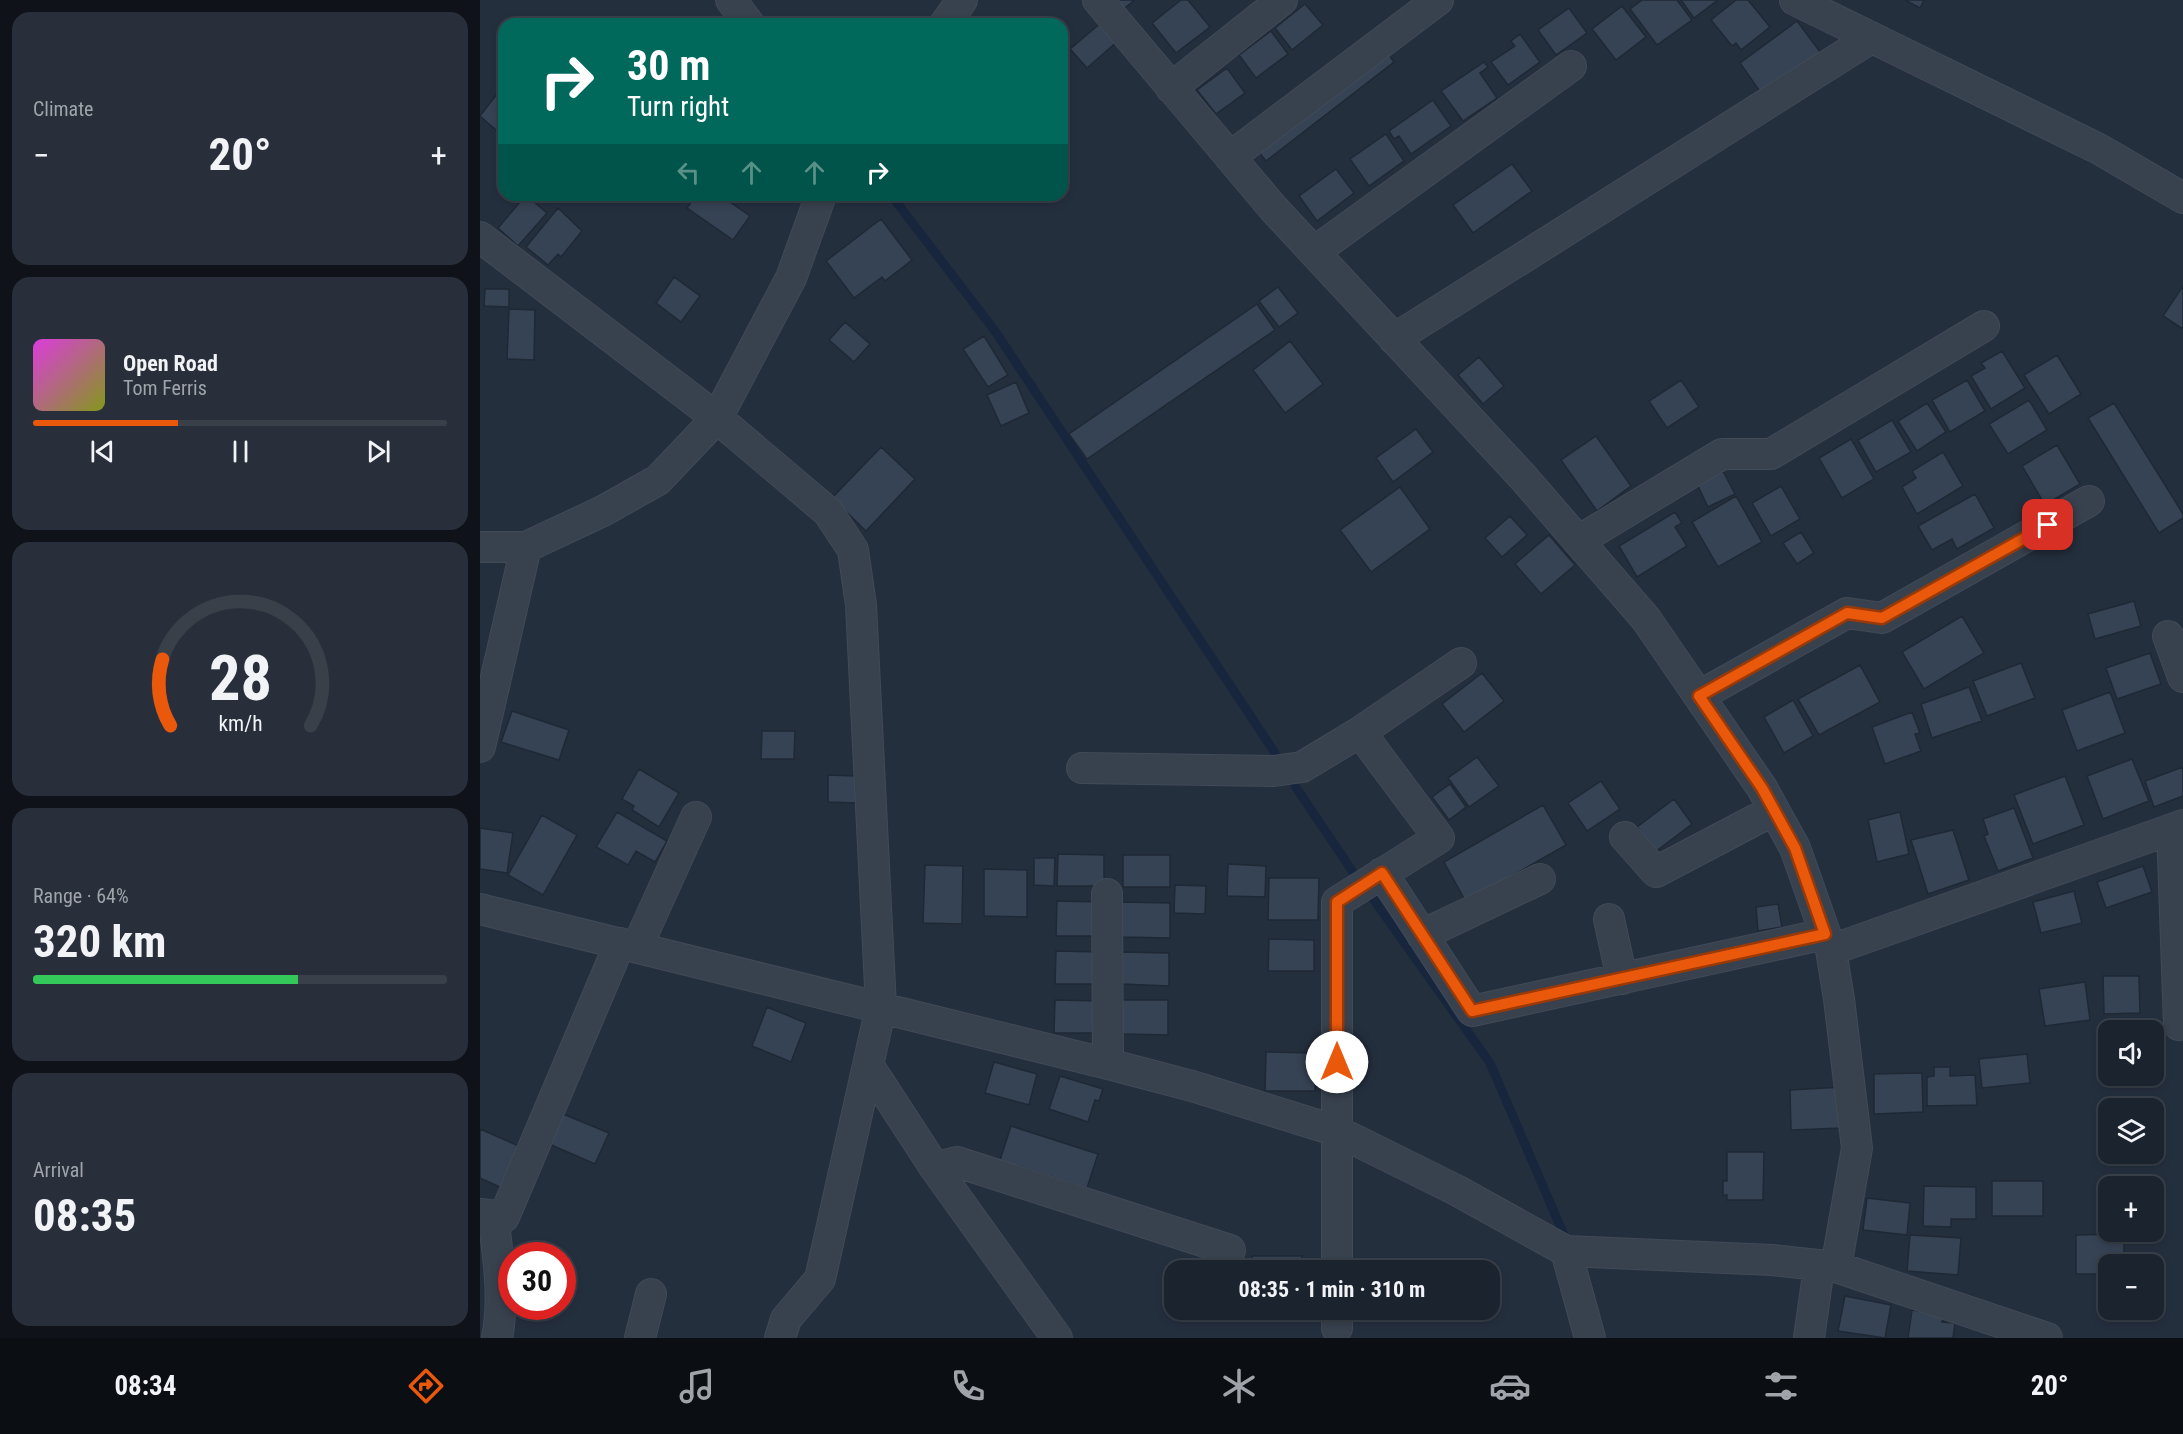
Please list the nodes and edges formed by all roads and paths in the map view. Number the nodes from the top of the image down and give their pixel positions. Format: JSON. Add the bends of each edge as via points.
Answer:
{"nodes":[{"id":1,"x":731,"y":0,"type":"edge"},
{"id":2,"x":962,"y":0,"type":"edge"},
{"id":3,"x":1098,"y":0,"type":"edge"},
{"id":4,"x":1282,"y":0,"type":"edge"},
{"id":5,"x":1438,"y":0,"type":"edge"},
{"id":6,"x":1795,"y":0,"type":"edge"},
{"id":7,"x":744,"y":18,"type":"edge"},
{"id":8,"x":949,"y":18,"type":"edge"},
{"id":9,"x":1871,"y":38,"type":"junction"},
{"id":10,"x":1571,"y":66,"type":"dead end"},
{"id":11,"x":1171,"y":88,"type":"junction"},
{"id":12,"x":1230,"y":157,"type":"junction"},
{"id":13,"x":2183,"y":198,"type":"edge"},
{"id":14,"x":819,"y":201,"type":"edge"},
{"id":15,"x":480,"y":237,"type":"edge"},
{"id":16,"x":1314,"y":252,"type":"junction"},
{"id":17,"x":1984,"y":326,"type":"dead end"},
{"id":18,"x":1394,"y":339,"type":"junction"},
{"id":19,"x":717,"y":418,"type":"junction"},
{"id":20,"x":2089,"y":501,"type":"dead end"},
{"id":21,"x":1578,"y":541,"type":"junction"},
{"id":22,"x":480,"y":547,"type":"edge"},
{"id":23,"x":526,"y":547,"type":"junction"},
{"id":24,"x":2168,"y":636,"type":"dead end"},
{"id":25,"x":1461,"y":663,"type":"dead end"},
{"id":26,"x":2183,"y":677,"type":"edge"},
{"id":27,"x":1699,"y":696,"type":"junction"},
{"id":28,"x":1360,"y":732,"type":"junction"},
{"id":29,"x":480,"y":747,"type":"edge"},
{"id":30,"x":1082,"y":768,"type":"dead end"},
{"id":31,"x":1774,"y":810,"type":"junction"},
{"id":32,"x":696,"y":818,"type":"dead end"},
{"id":33,"x":2177,"y":827,"type":"edge"},
{"id":34,"x":1625,"y":837,"type":"dead end"},
{"id":35,"x":1382,"y":873,"type":"junction"},
{"id":36,"x":1540,"y":879,"type":"dead end"},
{"id":37,"x":1107,"y":894,"type":"dead end"},
{"id":38,"x":480,"y":909,"type":"edge"},
{"id":39,"x":1609,"y":919,"type":"dead end"},
{"id":40,"x":1422,"y":935,"type":"junction"},
{"id":41,"x":1828,"y":942,"type":"junction"},
{"id":42,"x":629,"y":945,"type":"junction"},
{"id":43,"x":1622,"y":979,"type":"junction"},
{"id":44,"x":881,"y":1007,"type":"junction"},
{"id":45,"x":2179,"y":1025,"type":"dead end"},
{"id":46,"x":1108,"y":1064,"type":"junction"},
{"id":47,"x":868,"y":1065,"type":"junction"},
{"id":48,"x":1337,"y":1131,"type":"junction"},
{"id":49,"x":935,"y":1168,"type":"junction"},
{"id":50,"x":487,"y":1215,"type":"edge"},
{"id":51,"x":1230,"y":1250,"type":"dead end"},
{"id":52,"x":1566,"y":1251,"type":"junction"},
{"id":53,"x":1337,"y":1260,"type":"edge"},
{"id":54,"x":1828,"y":1267,"type":"junction"},
{"id":55,"x":651,"y":1294,"type":"dead end"},
{"id":56,"x":1060,"y":1337,"type":"edge"},
{"id":57,"x":497,"y":1338,"type":"edge"},
{"id":58,"x":639,"y":1338,"type":"edge"},
{"id":59,"x":780,"y":1338,"type":"edge"},
{"id":60,"x":1590,"y":1338,"type":"edge"},
{"id":61,"x":1809,"y":1338,"type":"edge"},
{"id":62,"x":2047,"y":1338,"type":"edge"}],
"edges":[{"from":1,"to":7,"type":"street"},
{"from":2,"to":8,"type":"street"},
{"from":3,"to":11,"type":"street"},
{"from":4,"to":11,"type":"street"},
{"from":5,"to":12,"type":"street"},
{"from":6,"to":9,"type":"street"},
{"from":9,"to":13,"type":"street","via":[[2099,149]]},
{"from":9,"to":18,"type":"street"},
{"from":10,"to":16,"type":"street"},
{"from":11,"to":12,"type":"street"},
{"from":12,"to":16,"type":"street"},
{"from":14,"to":19,"type":"street","via":[[791,278]]},
{"from":15,"to":19,"type":"street"},
{"from":16,"to":18,"type":"street"},
{"from":17,"to":21,"type":"street","via":[[1771,454],[1722,454]]},
{"from":18,"to":21,"type":"street"},
{"from":19,"to":23,"type":"street","via":[[658,480]]},
{"from":19,"to":44,"type":"street","via":[[828,512],[853,550],[861,605]]},
{"from":20,"to":27,"type":"street","via":[[1882,618],[1847,613]]},
{"from":21,"to":27,"type":"street","via":[[1646,619]]},
{"from":22,"to":23,"type":"street"},
{"from":23,"to":29,"type":"street"},
{"from":24,"to":26,"type":"street"},
{"from":25,"to":28,"type":"street"},
{"from":27,"to":31,"type":"street"},
{"from":28,"to":30,"type":"street","via":[[1302,767],[1274,771]]},
{"from":28,"to":35,"type":"street","via":[[1439,838]]},
{"from":31,"to":34,"type":"street","via":[[1656,872]]},
{"from":31,"to":41,"type":"street","via":[[1795,848]]},
{"from":32,"to":42,"type":"street"},
{"from":33,"to":41,"type":"street"},
{"from":33,"to":45,"type":"street"},
{"from":35,"to":40,"type":"street"},
{"from":35,"to":48,"type":"street","via":[[1337,902]]},
{"from":36,"to":40,"type":"street"},
{"from":37,"to":46,"type":"street"},
{"from":38,"to":42,"type":"street"},
{"from":39,"to":43,"type":"street"},
{"from":40,"to":43,"type":"street","via":[[1472,1011]]},
{"from":41,"to":43,"type":"street"},
{"from":41,"to":54,"type":"street","via":[[1857,1148]]},
{"from":42,"to":44,"type":"street"},
{"from":42,"to":50,"type":"street","via":[[504,1217]]},
{"from":44,"to":46,"type":"street"},
{"from":44,"to":47,"type":"street"},
{"from":46,"to":48,"type":"street"},
{"from":47,"to":49,"type":"street"},
{"from":47,"to":59,"type":"street","via":[[820,1279],[786,1319]]},
{"from":48,"to":52,"type":"street"},
{"from":48,"to":53,"type":"street"},
{"from":49,"to":51,"type":"street","via":[[957,1162]]},
{"from":49,"to":56,"type":"street"},
{"from":50,"to":57,"type":"street","via":[[501,1283]]},
{"from":52,"to":54,"type":"street","via":[[1772,1260]]},
{"from":52,"to":60,"type":"street"},
{"from":54,"to":61,"type":"street"},
{"from":54,"to":62,"type":"street"},
{"from":55,"to":58,"type":"street"}]}
